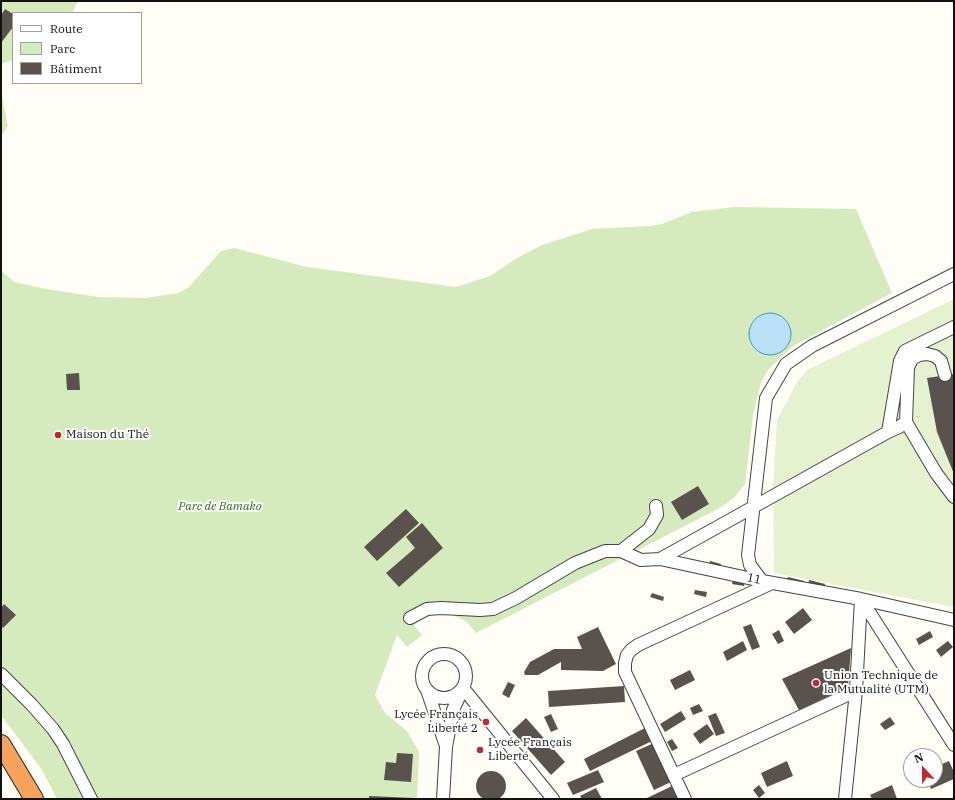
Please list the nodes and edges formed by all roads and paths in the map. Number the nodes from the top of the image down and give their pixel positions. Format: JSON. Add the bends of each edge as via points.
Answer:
{"nodes":[{"id":1,"x":954,"y":274,"type":"edge"},
{"id":2,"x":954,"y":327,"type":"edge"},
{"id":3,"x":945,"y":375,"type":"dead end"},
{"id":4,"x":906,"y":422,"type":"junction"},
{"id":5,"x":888,"y":432,"type":"junction"},
{"id":6,"x":954,"y":497,"type":"edge"},
{"id":7,"x":656,"y":506,"type":"dead end"},
{"id":8,"x":753,"y":507,"type":"junction"},
{"id":9,"x":622,"y":551,"type":"junction"},
{"id":10,"x":660,"y":559,"type":"junction"},
{"id":11,"x":767,"y":582,"type":"junction"},
{"id":12,"x":861,"y":599,"type":"junction"},
{"id":13,"x":410,"y":618,"type":"dead end"},
{"id":14,"x":954,"y":620,"type":"edge"},
{"id":15,"x":1,"y":674,"type":"edge"},
{"id":16,"x":463,"y":688,"type":"junction"},
{"id":17,"x":426,"y":690,"type":"junction"},
{"id":18,"x":856,"y":690,"type":"junction"},
{"id":19,"x":1,"y":744,"type":"edge"},
{"id":20,"x":954,"y":745,"type":"edge"},
{"id":21,"x":446,"y":747,"type":"junction"},
{"id":22,"x":674,"y":775,"type":"junction"},
{"id":23,"x":34,"y":799,"type":"edge"},
{"id":24,"x":91,"y":799,"type":"edge"},
{"id":25,"x":443,"y":799,"type":"edge"},
{"id":26,"x":553,"y":799,"type":"edge"},
{"id":27,"x":685,"y":799,"type":"edge"},
{"id":28,"x":845,"y":799,"type":"edge"}],
"edges":[{"from":1,"to":8,"type":"street","via":[[812,346],[786,364],[766,398]]},
{"from":2,"to":5,"type":"street","via":[[905,351],[900,361]]},
{"from":3,"to":4,"type":"street","via":[[941,361],[935,356],[919,355],[912,359],[908,367]]},
{"from":4,"to":5,"type":"street"},
{"from":4,"to":6,"type":"street","via":[[936,474]]},
{"from":5,"to":8,"type":"street"},
{"from":7,"to":9,"type":"street","via":[[657,515],[649,529]]},
{"from":8,"to":10,"type":"street"},
{"from":8,"to":11,"type":"street","via":[[748,555],[750,565]]},
{"from":9,"to":10,"type":"street","name":"11","via":[[642,560]]},
{"from":9,"to":13,"type":"street","via":[[594,554],[493,608],[427,609]]},
{"from":10,"to":11,"type":"street","name":"11"},
{"from":11,"to":12,"type":"street","name":"11"},
{"from":11,"to":22,"type":"street","via":[[638,645],[628,655],[625,672]]},
{"from":12,"to":14,"type":"street","name":"11"},
{"from":12,"to":18,"type":"street"},
{"from":12,"to":20,"type":"street"},
{"from":15,"to":24,"type":"street","via":[[53,729]]},
{"from":16,"to":17,"type":"street","via":[[458,694],[446,698],[433,696]]},
{"from":16,"to":17,"type":"street","via":[[466,678],[464,665],[454,656],[441,654],[425,665],[422,678]]},
{"from":16,"to":21,"type":"street","via":[[453,710]]},
{"from":16,"to":26,"type":"street"},
{"from":17,"to":21,"type":"street"},
{"from":18,"to":22,"type":"street"},
{"from":18,"to":28,"type":"street"},
{"from":19,"to":23,"type":"highway"},
{"from":21,"to":25,"type":"street"},
{"from":22,"to":27,"type":"street"}]}
